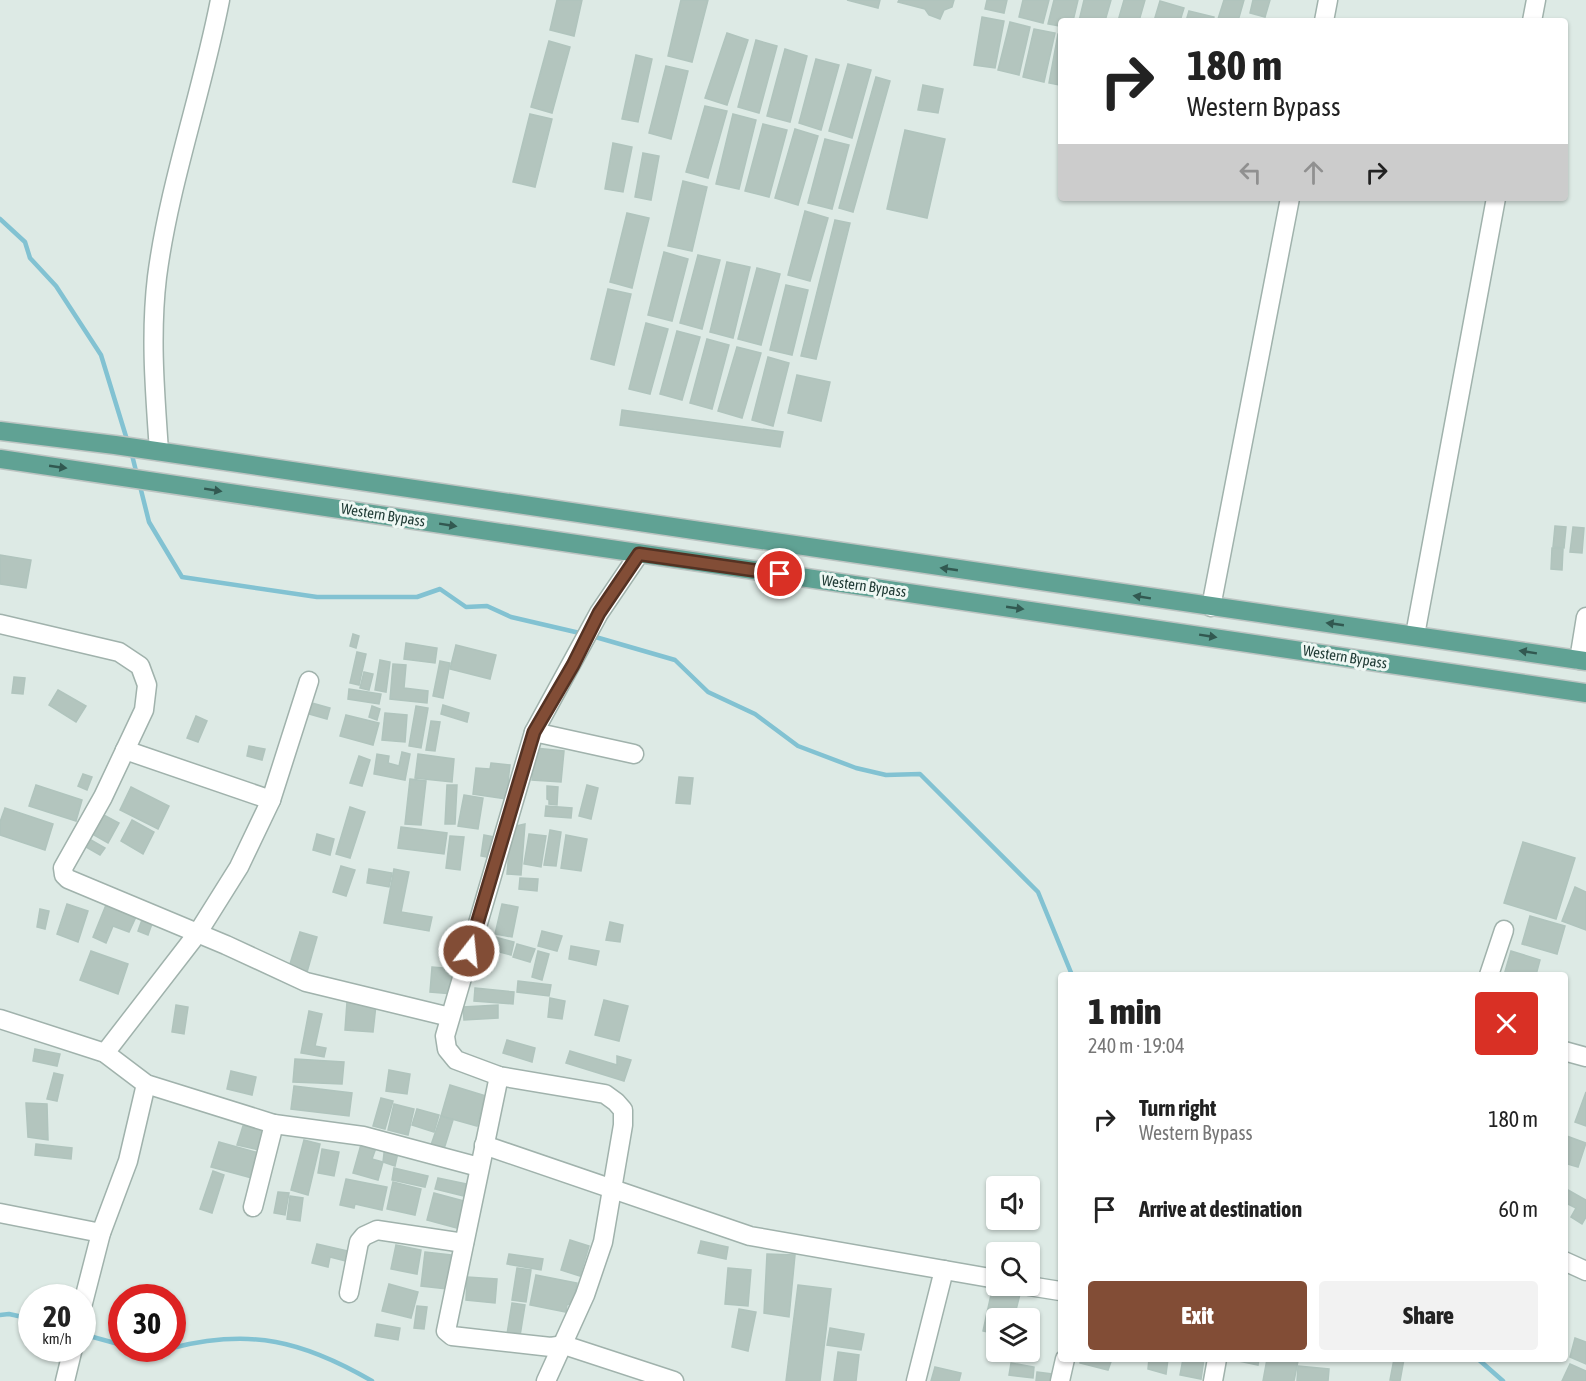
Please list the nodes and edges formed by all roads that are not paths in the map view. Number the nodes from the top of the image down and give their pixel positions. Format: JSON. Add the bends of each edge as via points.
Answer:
{"nodes":[{"id":1,"x":220,"y":0,"type":"edge"},
{"id":2,"x":1328,"y":0,"type":"edge"},
{"id":3,"x":1536,"y":0,"type":"edge"},
{"id":4,"x":1325,"y":18,"type":"edge"},
{"id":5,"x":1533,"y":18,"type":"edge"},
{"id":6,"x":1289,"y":201,"type":"edge"},
{"id":7,"x":1495,"y":201,"type":"edge"},
{"id":8,"x":0,"y":431,"type":"edge"},
{"id":9,"x":151,"y":450,"type":"junction"},
{"id":10,"x":0,"y":459,"type":"edge"},
{"id":11,"x":639,"y":554,"type":"junction"},
{"id":12,"x":1211,"y":607,"type":"junction"},
{"id":13,"x":1586,"y":617,"type":"edge"},
{"id":14,"x":0,"y":624,"type":"edge"},
{"id":15,"x":1414,"y":635,"type":"junction"},
{"id":16,"x":1582,"y":660,"type":"edge"},
{"id":17,"x":309,"y":681,"type":"dead end"},
{"id":18,"x":1586,"y":693,"type":"edge"},
{"id":19,"x":534,"y":732,"type":"junction"},
{"id":20,"x":124,"y":750,"type":"junction"},
{"id":21,"x":634,"y":754,"type":"dead end"},
{"id":22,"x":272,"y":800,"type":"junction"},
{"id":23,"x":1504,"y":930,"type":"dead end"},
{"id":24,"x":196,"y":934,"type":"junction"},
{"id":25,"x":1490,"y":972,"type":"edge"},
{"id":26,"x":450,"y":1017,"type":"junction"},
{"id":27,"x":0,"y":1019,"type":"edge"},
{"id":28,"x":1568,"y":1052,"type":"edge"},
{"id":29,"x":105,"y":1053,"type":"junction"},
{"id":30,"x":1586,"y":1057,"type":"edge"},
{"id":31,"x":499,"y":1076,"type":"junction"},
{"id":32,"x":146,"y":1084,"type":"junction"},
{"id":33,"x":274,"y":1124,"type":"junction"},
{"id":34,"x":484,"y":1144,"type":"junction"},
{"id":35,"x":479,"y":1167,"type":"junction"},
{"id":36,"x":614,"y":1188,"type":"junction"},
{"id":37,"x":253,"y":1207,"type":"dead end"},
{"id":38,"x":0,"y":1213,"type":"edge"},
{"id":39,"x":101,"y":1233,"type":"junction"},
{"id":40,"x":464,"y":1243,"type":"junction"},
{"id":41,"x":1568,"y":1263,"type":"edge"},
{"id":42,"x":944,"y":1270,"type":"junction"},
{"id":43,"x":1586,"y":1271,"type":"edge"},
{"id":44,"x":986,"y":1278,"type":"edge"},
{"id":45,"x":88,"y":1284,"type":"edge"},
{"id":46,"x":1040,"y":1288,"type":"edge"},
{"id":47,"x":1058,"y":1292,"type":"edge"},
{"id":48,"x":349,"y":1293,"type":"dead end"},
{"id":49,"x":564,"y":1345,"type":"junction"},
{"id":50,"x":70,"y":1362,"type":"edge"},
{"id":51,"x":1064,"y":1362,"type":"edge"},
{"id":52,"x":1216,"y":1362,"type":"edge"},
{"id":53,"x":65,"y":1381,"type":"edge"},
{"id":54,"x":546,"y":1381,"type":"edge"},
{"id":55,"x":674,"y":1381,"type":"edge"},
{"id":56,"x":916,"y":1381,"type":"edge"},
{"id":57,"x":1060,"y":1381,"type":"edge"},
{"id":58,"x":1213,"y":1381,"type":"edge"}],
"edges":[{"from":1,"to":9,"type":"street","via":[[157,277]]},
{"from":2,"to":4,"type":"street"},
{"from":3,"to":5,"type":"street"},
{"from":6,"to":12,"type":"street"},
{"from":7,"to":15,"type":"street"},
{"from":8,"to":9,"type":"main road","name":"Western Bypass"},
{"from":12,"to":9,"type":"main road","name":"Western Bypass","one_way":true},
{"from":10,"to":11,"type":"main road","name":"Western Bypass","one_way":true},
{"from":11,"to":18,"type":"main road","name":"Western Bypass","one_way":true},
{"from":11,"to":19,"type":"street","via":[[599,613]]},
{"from":15,"to":12,"type":"main road","name":"Western Bypass","one_way":true},
{"from":13,"to":16,"type":"street"},
{"from":14,"to":20,"type":"street","via":[[119,652],[140,666],[147,685],[144,710]]},
{"from":16,"to":15,"type":"main road","name":"Western Bypass","one_way":true},
{"from":17,"to":22,"type":"street"},
{"from":19,"to":21,"type":"street"},
{"from":19,"to":26,"type":"street"},
{"from":20,"to":22,"type":"street"},
{"from":20,"to":24,"type":"street","via":[[63,868],[64,875]]},
{"from":22,"to":24,"type":"street","via":[[238,867]]},
{"from":23,"to":25,"type":"street"},
{"from":24,"to":26,"type":"street","via":[[306,982]]},
{"from":24,"to":29,"type":"street"},
{"from":26,"to":31,"type":"street","via":[[445,1036],[447,1049],[456,1060]]},
{"from":27,"to":29,"type":"street"},
{"from":28,"to":30,"type":"street"},
{"from":29,"to":32,"type":"street"},
{"from":31,"to":34,"type":"street"},
{"from":31,"to":36,"type":"street","via":[[605,1094],[616,1102],[622,1110],[623,1125]]},
{"from":32,"to":33,"type":"street"},
{"from":32,"to":39,"type":"street","via":[[128,1161]]},
{"from":33,"to":35,"type":"street","via":[[363,1136]]},
{"from":33,"to":37,"type":"street"},
{"from":34,"to":35,"type":"street"},
{"from":34,"to":36,"type":"street"},
{"from":35,"to":40,"type":"street"},
{"from":36,"to":42,"type":"street","via":[[750,1236]]},
{"from":36,"to":49,"type":"street","via":[[603,1242]]},
{"from":38,"to":39,"type":"street"},
{"from":39,"to":45,"type":"street"},
{"from":40,"to":48,"type":"street","via":[[377,1230],[359,1242]]},
{"from":40,"to":49,"type":"street","via":[[446,1330],[449,1334],[551,1347]]},
{"from":41,"to":43,"type":"street"},
{"from":42,"to":44,"type":"street"},
{"from":42,"to":56,"type":"street"},
{"from":46,"to":47,"type":"street"},
{"from":49,"to":54,"type":"street"},
{"from":49,"to":55,"type":"street"},
{"from":50,"to":53,"type":"street"},
{"from":51,"to":57,"type":"street"},
{"from":52,"to":58,"type":"street"}]}
